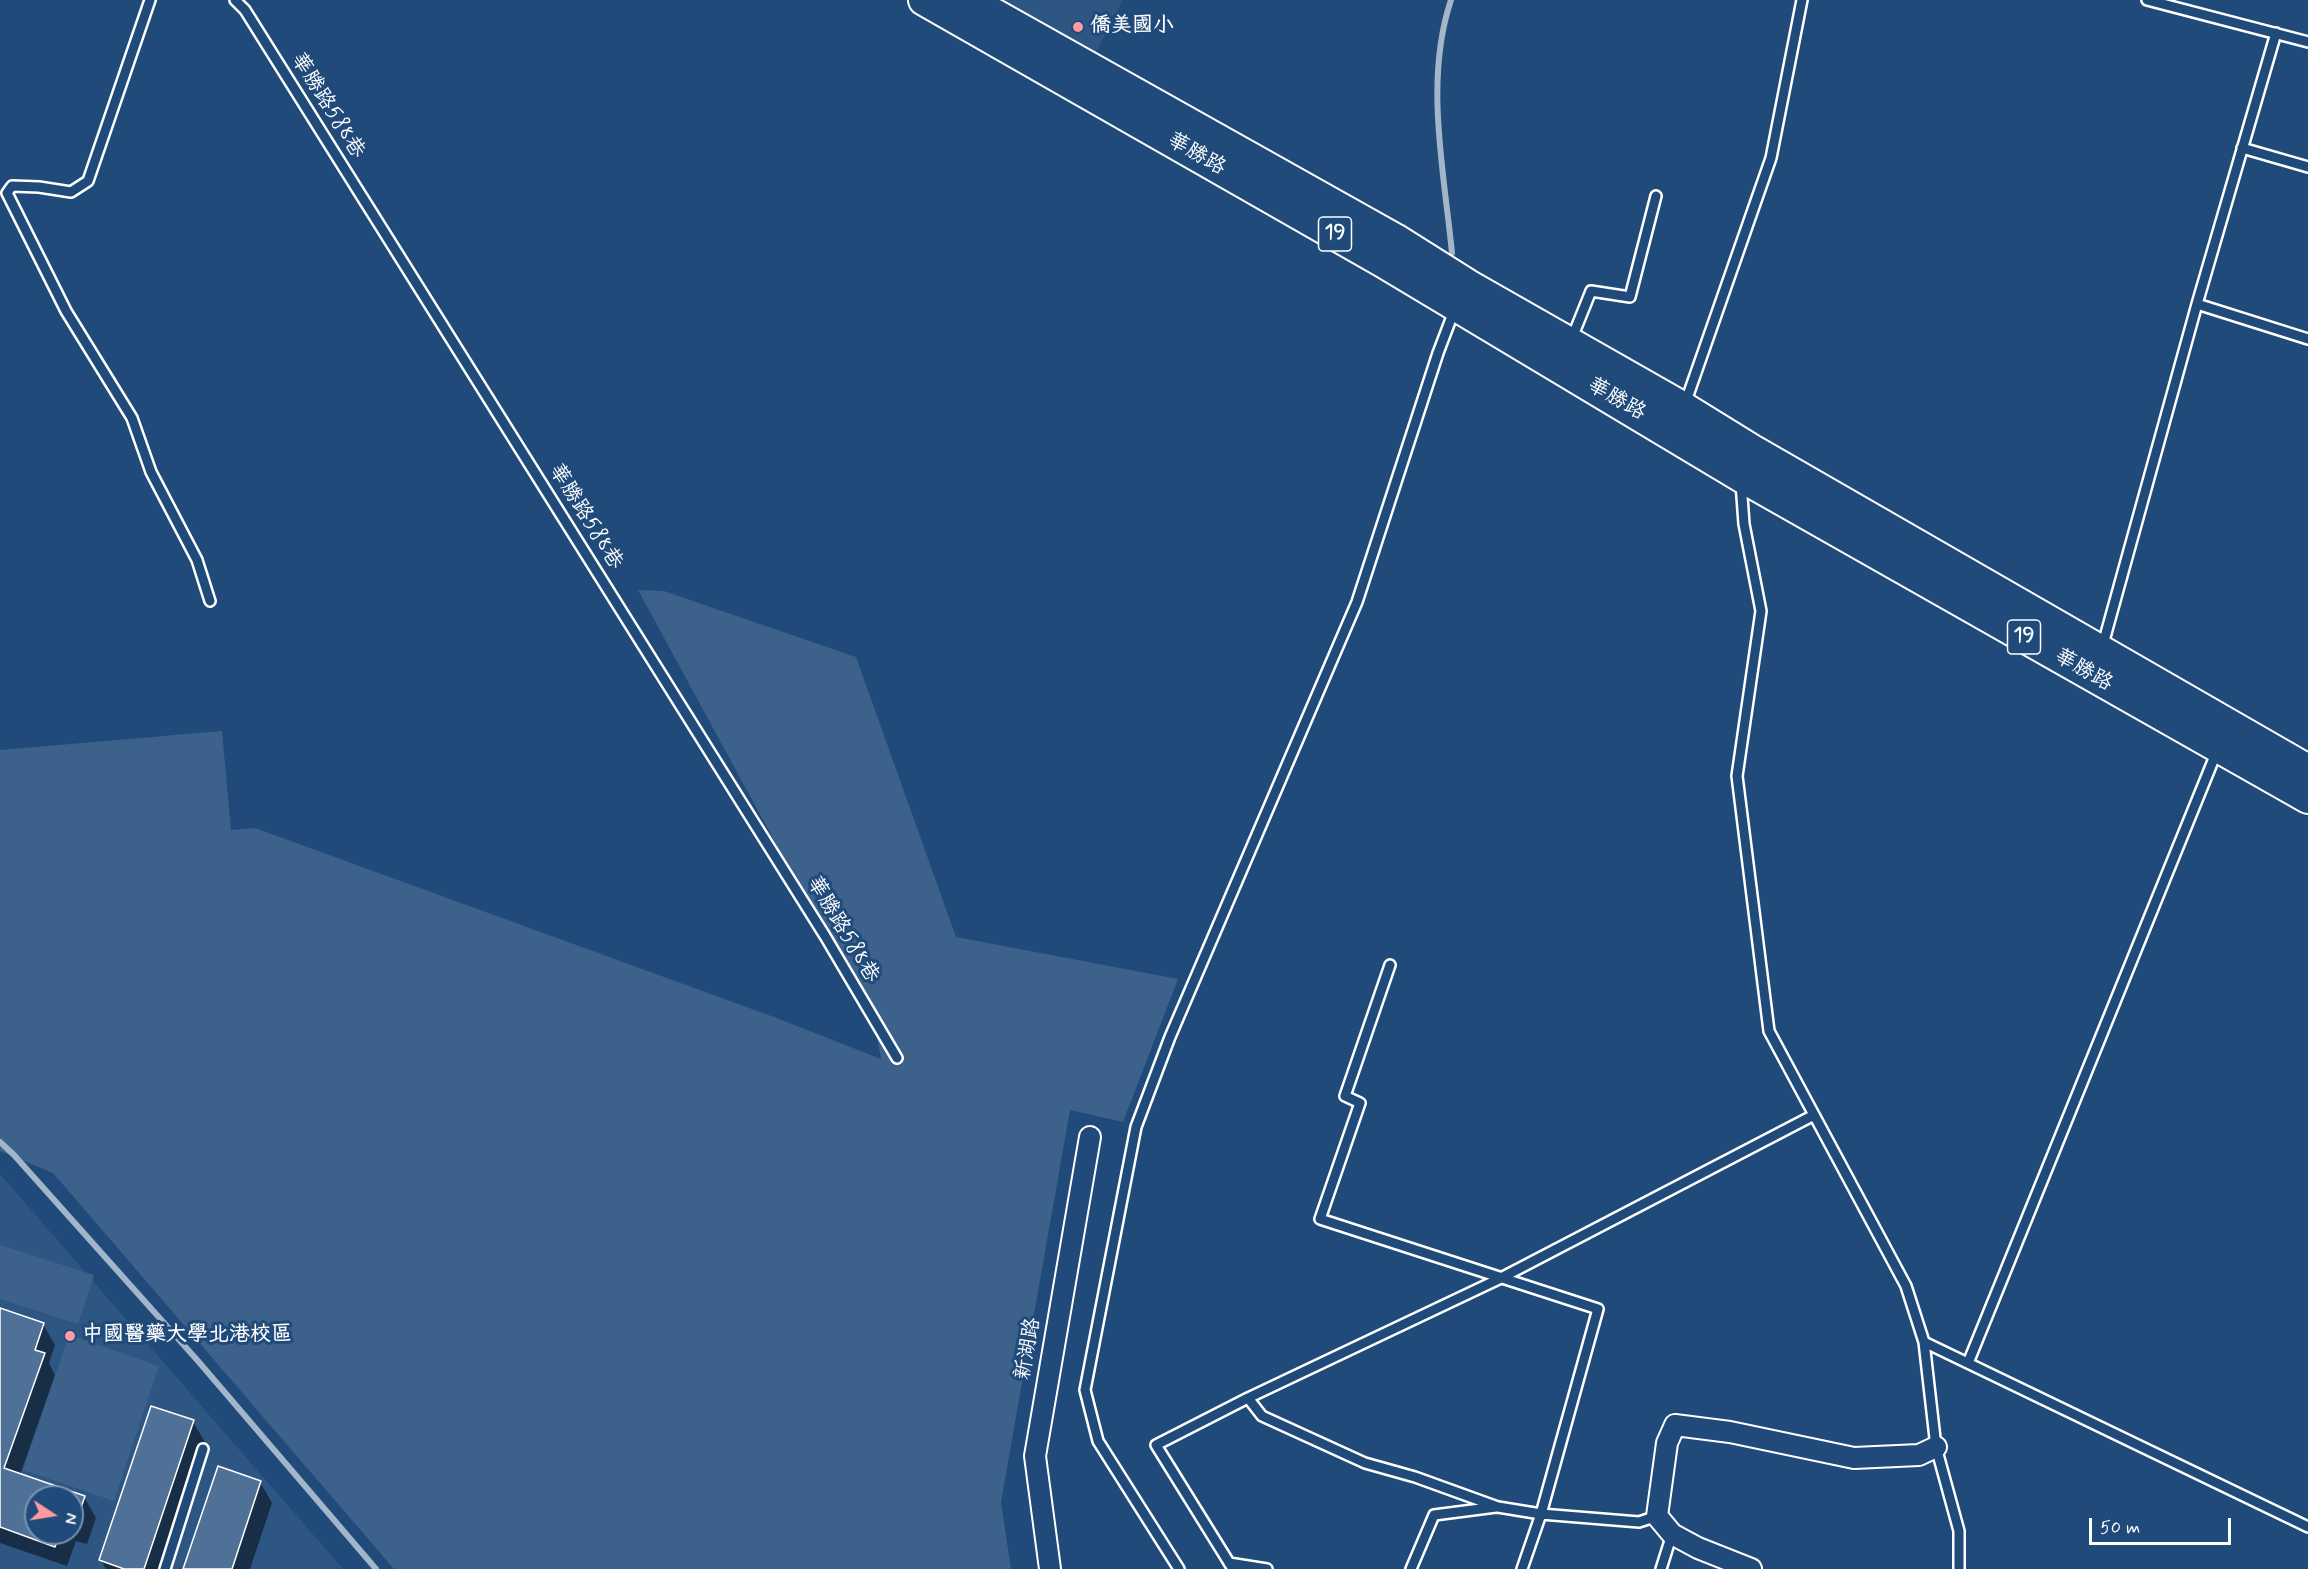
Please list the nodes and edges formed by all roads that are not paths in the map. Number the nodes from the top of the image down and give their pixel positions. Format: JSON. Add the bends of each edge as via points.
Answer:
{"nodes":[{"id":1,"x":150,"y":0,"type":"edge"},
{"id":2,"x":235,"y":0,"type":"edge"},
{"id":3,"x":924,"y":0,"type":"edge"},
{"id":4,"x":969,"y":0,"type":"edge"},
{"id":5,"x":1802,"y":0,"type":"edge"},
{"id":6,"x":2147,"y":0,"type":"edge"},
{"id":7,"x":2276,"y":33,"type":"junction"},
{"id":8,"x":2308,"y":42,"type":"edge"},
{"id":9,"x":2242,"y":148,"type":"junction"},
{"id":10,"x":2308,"y":167,"type":"edge"},
{"id":11,"x":1656,"y":196,"type":"dead end"},
{"id":12,"x":1462,"y":296,"type":"junction"},
{"id":13,"x":2197,"y":304,"type":"junction"},
{"id":14,"x":2308,"y":339,"type":"edge"},
{"id":15,"x":1570,"y":343,"type":"junction"},
{"id":16,"x":1677,"y":420,"type":"junction"},
{"id":17,"x":1746,"y":463,"type":"junction"},
{"id":18,"x":210,"y":601,"type":"dead end"},
{"id":19,"x":2094,"y":662,"type":"junction"},
{"id":20,"x":2225,"y":737,"type":"junction"},
{"id":21,"x":2308,"y":770,"type":"edge"},
{"id":22,"x":2308,"y":798,"type":"edge"},
{"id":23,"x":1390,"y":965,"type":"dead end"},
{"id":24,"x":897,"y":1058,"type":"dead end"},
{"id":25,"x":1814,"y":1115,"type":"junction"},
{"id":26,"x":1090,"y":1137,"type":"dead end"},
{"id":27,"x":1499,"y":1279,"type":"junction"},
{"id":28,"x":1924,"y":1342,"type":"junction"},
{"id":29,"x":1968,"y":1363,"type":"junction"},
{"id":30,"x":1248,"y":1398,"type":"junction"},
{"id":31,"x":1936,"y":1447,"type":"junction"},
{"id":32,"x":203,"y":1449,"type":"dead end"},
{"id":33,"x":1498,"y":1507,"type":"junction"},
{"id":34,"x":1541,"y":1514,"type":"junction"},
{"id":35,"x":1657,"y":1516,"type":"junction"},
{"id":36,"x":2308,"y":1527,"type":"edge"},
{"id":37,"x":1672,"y":1534,"type":"junction"},
{"id":38,"x":1231,"y":1566,"type":"edge"},
{"id":39,"x":165,"y":1569,"type":"edge"},
{"id":40,"x":1050,"y":1569,"type":"edge"},
{"id":41,"x":1179,"y":1569,"type":"edge"},
{"id":42,"x":1267,"y":1569,"type":"edge"},
{"id":43,"x":1412,"y":1569,"type":"edge"},
{"id":44,"x":1522,"y":1569,"type":"edge"},
{"id":45,"x":1661,"y":1569,"type":"edge"},
{"id":46,"x":1751,"y":1569,"type":"edge"},
{"id":47,"x":1959,"y":1569,"type":"edge"}],
"edges":[{"from":1,"to":18,"type":"lane","via":[[88,181],[71,192],[12,186],[8,193],[66,310],[132,418],[151,472],[197,560]]},
{"from":2,"to":24,"type":"lane","name":"華勝路588巷","via":[[258,30],[781,865]]},
{"from":3,"to":12,"type":"main road","name":"華勝路","number":"19","via":[[1372,256]]},
{"from":4,"to":12,"type":"main road","name":"華勝路","number":"19","via":[[1395,239]]},
{"from":5,"to":16,"type":"lane","via":[[1771,158]]},
{"from":6,"to":7,"type":"lane"},
{"from":7,"to":8,"type":"lane"},
{"from":7,"to":9,"type":"lane"},
{"from":9,"to":10,"type":"lane"},
{"from":9,"to":13,"type":"lane"},
{"from":11,"to":15,"type":"lane","via":[[1630,297],[1591,291]]},
{"from":12,"to":15,"type":"main road","name":"華勝路","number":"19"},
{"from":12,"to":16,"type":"main road","name":"華勝路","number":"19"},
{"from":12,"to":41,"type":"lane","via":[[1438,353],[1357,602],[1218,921],[1136,1127],[1085,1390],[1098,1441]]},
{"from":13,"to":14,"type":"lane"},
{"from":13,"to":19,"type":"lane"},
{"from":15,"to":16,"type":"main road","name":"華勝路","number":"19"},
{"from":16,"to":17,"type":"main road","name":"華勝路","number":"19"},
{"from":17,"to":19,"type":"main road","name":"華勝路","number":"19"},
{"from":17,"to":25,"type":"lane","via":[[1744,524],[1761,611],[1737,776],[1769,1031]]},
{"from":19,"to":20,"type":"main road","name":"華勝路","number":"19"},
{"from":20,"to":21,"type":"main road","name":"華勝路","number":"19"},
{"from":20,"to":22,"type":"main road","name":"華勝路","number":"19"},
{"from":20,"to":29,"type":"lane"},
{"from":23,"to":27,"type":"lane","via":[[1345,1096],[1360,1102],[1320,1219]]},
{"from":25,"to":27,"type":"lane"},
{"from":25,"to":28,"type":"lane","via":[[1906,1286]]},
{"from":26,"to":40,"type":"street","name":"新湖路","via":[[1035,1456]]},
{"from":27,"to":30,"type":"lane"},
{"from":27,"to":34,"type":"lane","via":[[1598,1309]]},
{"from":28,"to":29,"type":"lane"},
{"from":28,"to":31,"type":"lane"},
{"from":29,"to":36,"type":"lane"},
{"from":30,"to":33,"type":"lane","via":[[1262,1416],[1365,1463]]},
{"from":30,"to":38,"type":"lane","via":[[1156,1445]]},
{"from":31,"to":35,"type":"street","via":[[1919,1455],[1854,1458],[1730,1432],[1675,1425],[1667,1443]]},
{"from":31,"to":47,"type":"lane","via":[[1959,1530]]},
{"from":32,"to":39,"type":"lane"},
{"from":33,"to":34,"type":"lane"},
{"from":33,"to":43,"type":"lane","via":[[1434,1515]]},
{"from":34,"to":35,"type":"lane","via":[[1640,1522]]},
{"from":34,"to":44,"type":"lane"},
{"from":35,"to":37,"type":"street"},
{"from":37,"to":45,"type":"lane"},
{"from":37,"to":46,"type":"street"},
{"from":38,"to":42,"type":"lane"}]}
